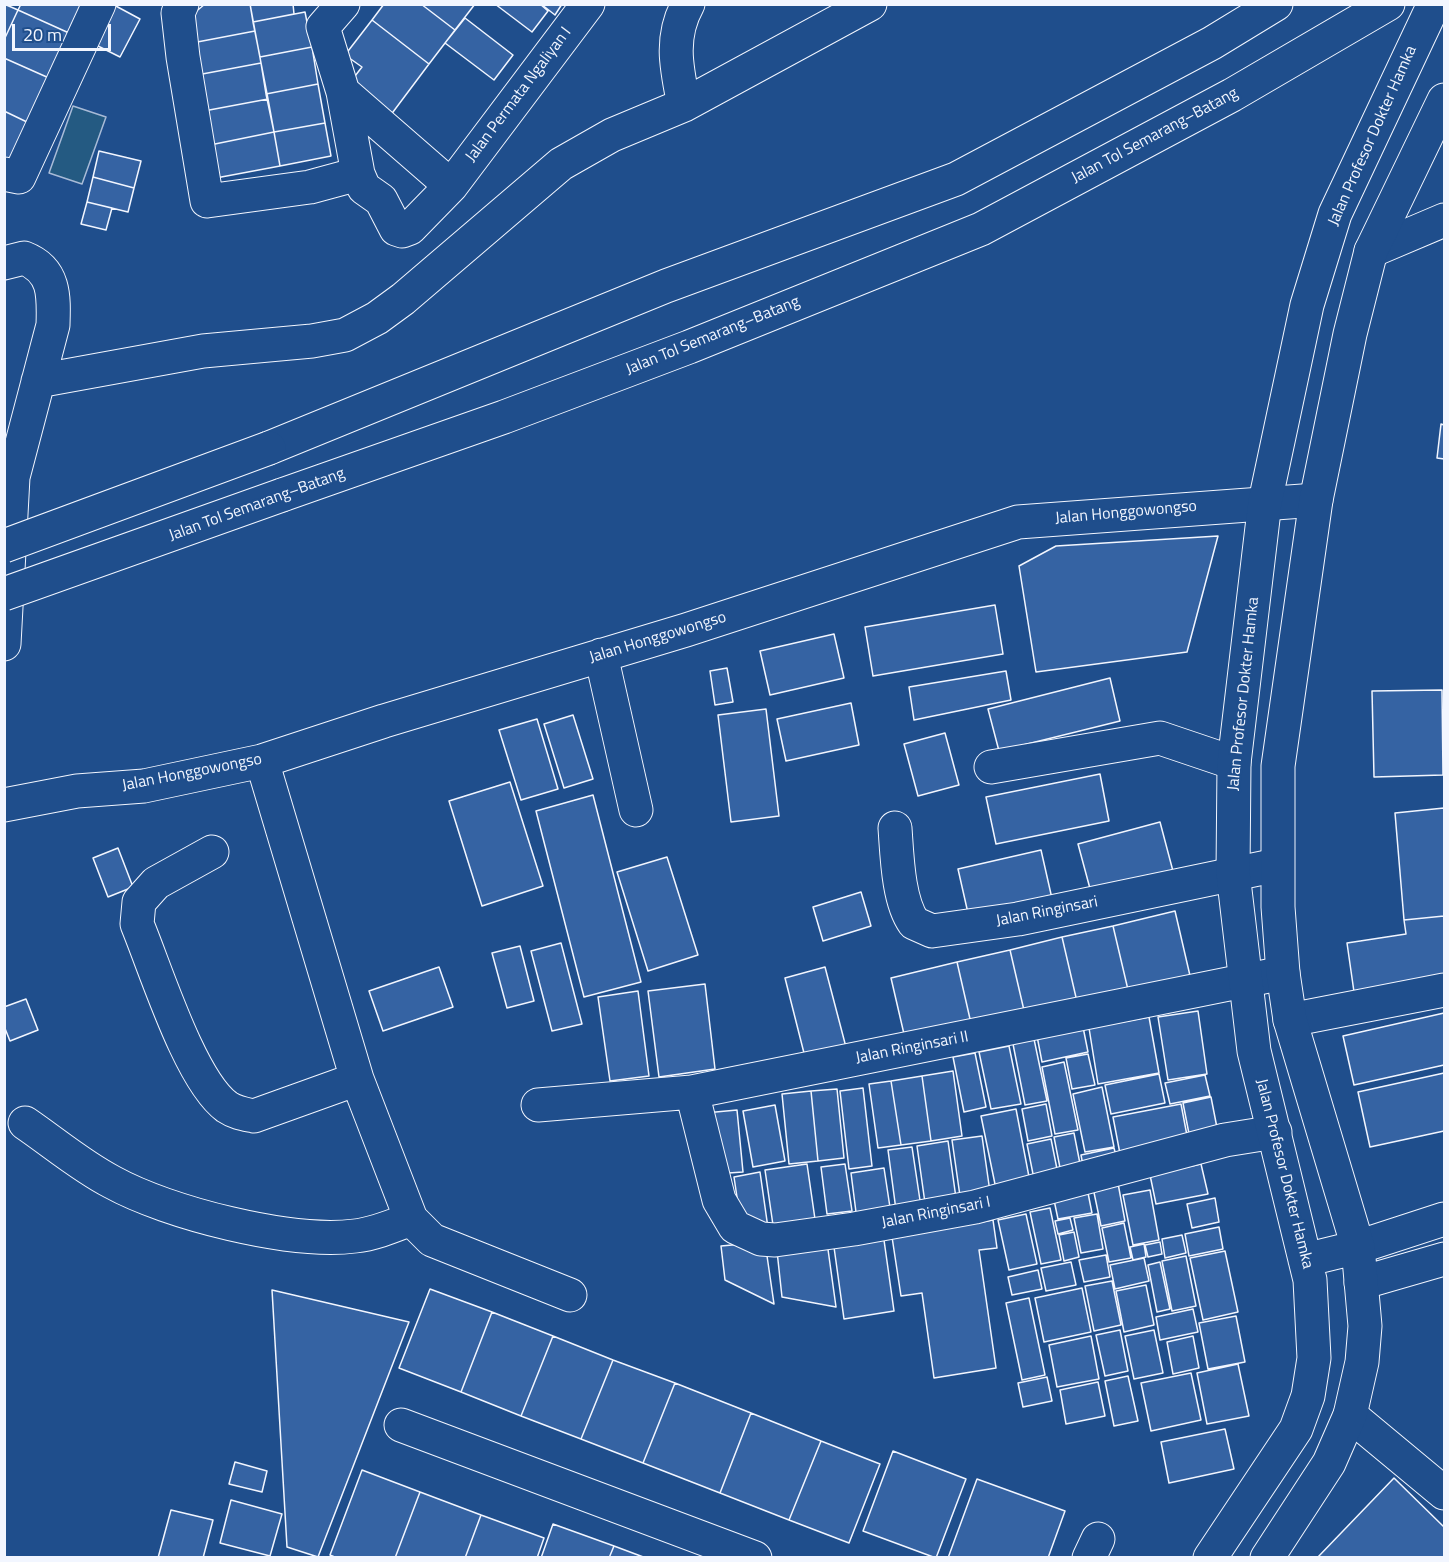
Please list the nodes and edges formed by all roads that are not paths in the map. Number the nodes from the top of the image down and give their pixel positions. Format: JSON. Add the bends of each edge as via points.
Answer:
{"nodes":[{"id":1,"x":99,"y":4,"type":"edge"},
{"id":2,"x":182,"y":4,"type":"edge"},
{"id":3,"x":588,"y":4,"type":"edge"},
{"id":4,"x":688,"y":4,"type":"edge"},
{"id":5,"x":870,"y":4,"type":"edge"},
{"id":6,"x":1276,"y":4,"type":"edge"},
{"id":7,"x":1388,"y":4,"type":"edge"},
{"id":8,"x":1434,"y":4,"type":"edge"},
{"id":9,"x":327,"y":12,"type":"edge"},
{"id":10,"x":342,"y":92,"type":"junction"},
{"id":11,"x":1444,"y":100,"type":"edge"},
{"id":12,"x":684,"y":105,"type":"junction"},
{"id":13,"x":358,"y":174,"type":"junction"},
{"id":14,"x":12,"y":176,"type":"edge"},
{"id":15,"x":451,"y":186,"type":"junction"},
{"id":16,"x":1444,"y":220,"type":"edge"},
{"id":17,"x":1371,"y":251,"type":"junction"},
{"id":18,"x":4,"y":263,"type":"edge"},
{"id":19,"x":38,"y":381,"type":"junction"},
{"id":20,"x":1316,"y":500,"type":"junction"},
{"id":21,"x":1265,"y":502,"type":"junction"},
{"id":22,"x":4,"y":546,"type":"edge"},
{"id":23,"x":4,"y":594,"type":"edge"},
{"id":24,"x":4,"y":644,"type":"edge"},
{"id":25,"x":601,"y":655,"type":"junction"},
{"id":26,"x":262,"y":761,"type":"junction"},
{"id":27,"x":1234,"y":763,"type":"junction"},
{"id":28,"x":991,"y":767,"type":"dead end"},
{"id":29,"x":4,"y":805,"type":"edge"},
{"id":30,"x":636,"y":810,"type":"dead end"},
{"id":31,"x":895,"y":828,"type":"dead end"},
{"id":32,"x":212,"y":852,"type":"dead end"},
{"id":33,"x":1277,"y":865,"type":"junction"},
{"id":34,"x":1233,"y":873,"type":"junction"},
{"id":35,"x":1282,"y":973,"type":"junction"},
{"id":36,"x":1244,"y":982,"type":"junction"},
{"id":37,"x":1444,"y":990,"type":"edge"},
{"id":38,"x":1290,"y":1020,"type":"junction"},
{"id":39,"x":357,"y":1079,"type":"junction"},
{"id":40,"x":692,"y":1092,"type":"junction"},
{"id":41,"x":538,"y":1105,"type":"dead end"},
{"id":42,"x":25,"y":1123,"type":"dead end"},
{"id":43,"x":1275,"y":1132,"type":"junction"},
{"id":44,"x":411,"y":1219,"type":"junction"},
{"id":45,"x":1444,"y":1219,"type":"edge"},
{"id":46,"x":1358,"y":1247,"type":"junction"},
{"id":47,"x":1444,"y":1259,"type":"edge"},
{"id":48,"x":1305,"y":1260,"type":"junction"},
{"id":49,"x":1361,"y":1283,"type":"junction"},
{"id":50,"x":570,"y":1295,"type":"dead end"},
{"id":51,"x":1312,"y":1300,"type":"junction"},
{"id":52,"x":1350,"y":1415,"type":"junction"},
{"id":53,"x":400,"y":1425,"type":"dead end"},
{"id":54,"x":1444,"y":1492,"type":"edge"},
{"id":55,"x":755,"y":1557,"type":"edge"},
{"id":56,"x":1210,"y":1557,"type":"edge"},
{"id":57,"x":1268,"y":1557,"type":"edge"}],
"edges":[{"from":1,"to":14,"type":"main road"},
{"from":2,"to":13,"type":"main road","via":[[178,13],[207,201],[310,188]]},
{"from":3,"to":15,"type":"main road","name":"Jalan Permata Ngaliyan I"},
{"from":4,"to":12,"type":"main road","via":[[676,33],[675,61]]},
{"from":5,"to":12,"type":"main road"},
{"from":6,"to":22,"type":"main road","bridge":true,"via":[[1212,43],[956,179],[666,286],[268,448]]},
{"from":7,"to":23,"type":"main road","name":"Jalan Tol Semarang–Batang","bridge":true,"via":[[1232,95],[981,229],[504,417]]},
{"from":8,"to":21,"type":"main road","name":"Jalan Profesor Dokter Hamka","via":[[1335,214],[1307,305]]},
{"from":9,"to":10,"type":"main road","name":"Jalan Permata Ngaliyan I"},
{"from":10,"to":13,"type":"main road","name":"Jalan Permata Ngaliyan I"},
{"from":10,"to":15,"type":"main road"},
{"from":11,"to":17,"type":"main road"},
{"from":12,"to":19,"type":"main road","via":[[612,135],[561,164],[403,299],[345,335],[203,351]]},
{"from":13,"to":15,"type":"main road","name":"Jalan Permata Ngaliyan I","via":[[364,188],[381,200],[396,230],[402,231],[417,222]]},
{"from":16,"to":17,"type":"main road"},
{"from":17,"to":20,"type":"main road"},
{"from":18,"to":19,"type":"main road","via":[[24,258],[50,277],[52,325]]},
{"from":19,"to":24,"type":"main road","via":[[13,477]]},
{"from":20,"to":21,"type":"main road","name":"Jalan Honggowongso"},
{"from":20,"to":33,"type":"main road","via":[[1278,766]]},
{"from":21,"to":25,"type":"main road","name":"Jalan Honggowongso","via":[[1018,522]]},
{"from":21,"to":27,"type":"main road","name":"Jalan Profesor Dokter Hamka"},
{"from":25,"to":26,"type":"main road","name":"Jalan Honggowongso"},
{"from":25,"to":30,"type":"main road"},
{"from":26,"to":29,"type":"main road","name":"Jalan Honggowongso","via":[[144,786],[77,791]]},
{"from":26,"to":39,"type":"main road"},
{"from":27,"to":28,"type":"main road","via":[[1160,738]]},
{"from":27,"to":34,"type":"main road","name":"Jalan Profesor Dokter Hamka"},
{"from":31,"to":34,"type":"main road","name":"Jalan Ringinsari","via":[[907,909],[914,924],[932,931],[1018,919]]},
{"from":32,"to":39,"type":"main road","via":[[156,883],[139,902],[137,924],[195,1068],[226,1106],[254,1116]]},
{"from":33,"to":34,"type":"main road","name":"Jalan Ringinsari"},
{"from":33,"to":35,"type":"main road"},
{"from":34,"to":36,"type":"main road","name":"Jalan Profesor Dokter Hamka"},
{"from":35,"to":36,"type":"main road","name":"Jalan Ringinsari II"},
{"from":35,"to":38,"type":"main road"},
{"from":36,"to":40,"type":"main road","name":"Jalan Ringinsari II"},
{"from":36,"to":43,"type":"main road","name":"Jalan Profesor Dokter Hamka","via":[[1254,1051]]},
{"from":37,"to":38,"type":"main road"},
{"from":38,"to":46,"type":"main road"},
{"from":39,"to":44,"type":"main road"},
{"from":40,"to":41,"type":"main road","name":"Jalan Ringinsari II"},
{"from":40,"to":43,"type":"main road","name":"Jalan Ringinsari I","via":[[726,1215],[742,1232],[761,1239],[854,1229],[975,1207],[1225,1140]]},
{"from":42,"to":44,"type":"main road","via":[[112,1182],[192,1213],[273,1230],[333,1237],[356,1236]]},
{"from":43,"to":48,"type":"main road","name":"Jalan Profesor Dokter Hamka"},
{"from":44,"to":50,"type":"main road","via":[[432,1240]]},
{"from":45,"to":46,"type":"main road"},
{"from":46,"to":48,"type":"main road"},
{"from":46,"to":49,"type":"main road"},
{"from":47,"to":49,"type":"main road"},
{"from":48,"to":51,"type":"main road","name":"Jalan Profesor Dokter Hamka"},
{"from":49,"to":51,"type":"main road"},
{"from":49,"to":52,"type":"main road","via":[[1365,1326],[1362,1362]]},
{"from":51,"to":56,"type":"main road","name":"Jalan Profesor Dokter Hamka","via":[[1314,1358],[1308,1396],[1296,1429]]},
{"from":52,"to":54,"type":"main road"},
{"from":52,"to":57,"type":"main road","via":[[1329,1463]]},
{"from":53,"to":55,"type":"main road"}]}
